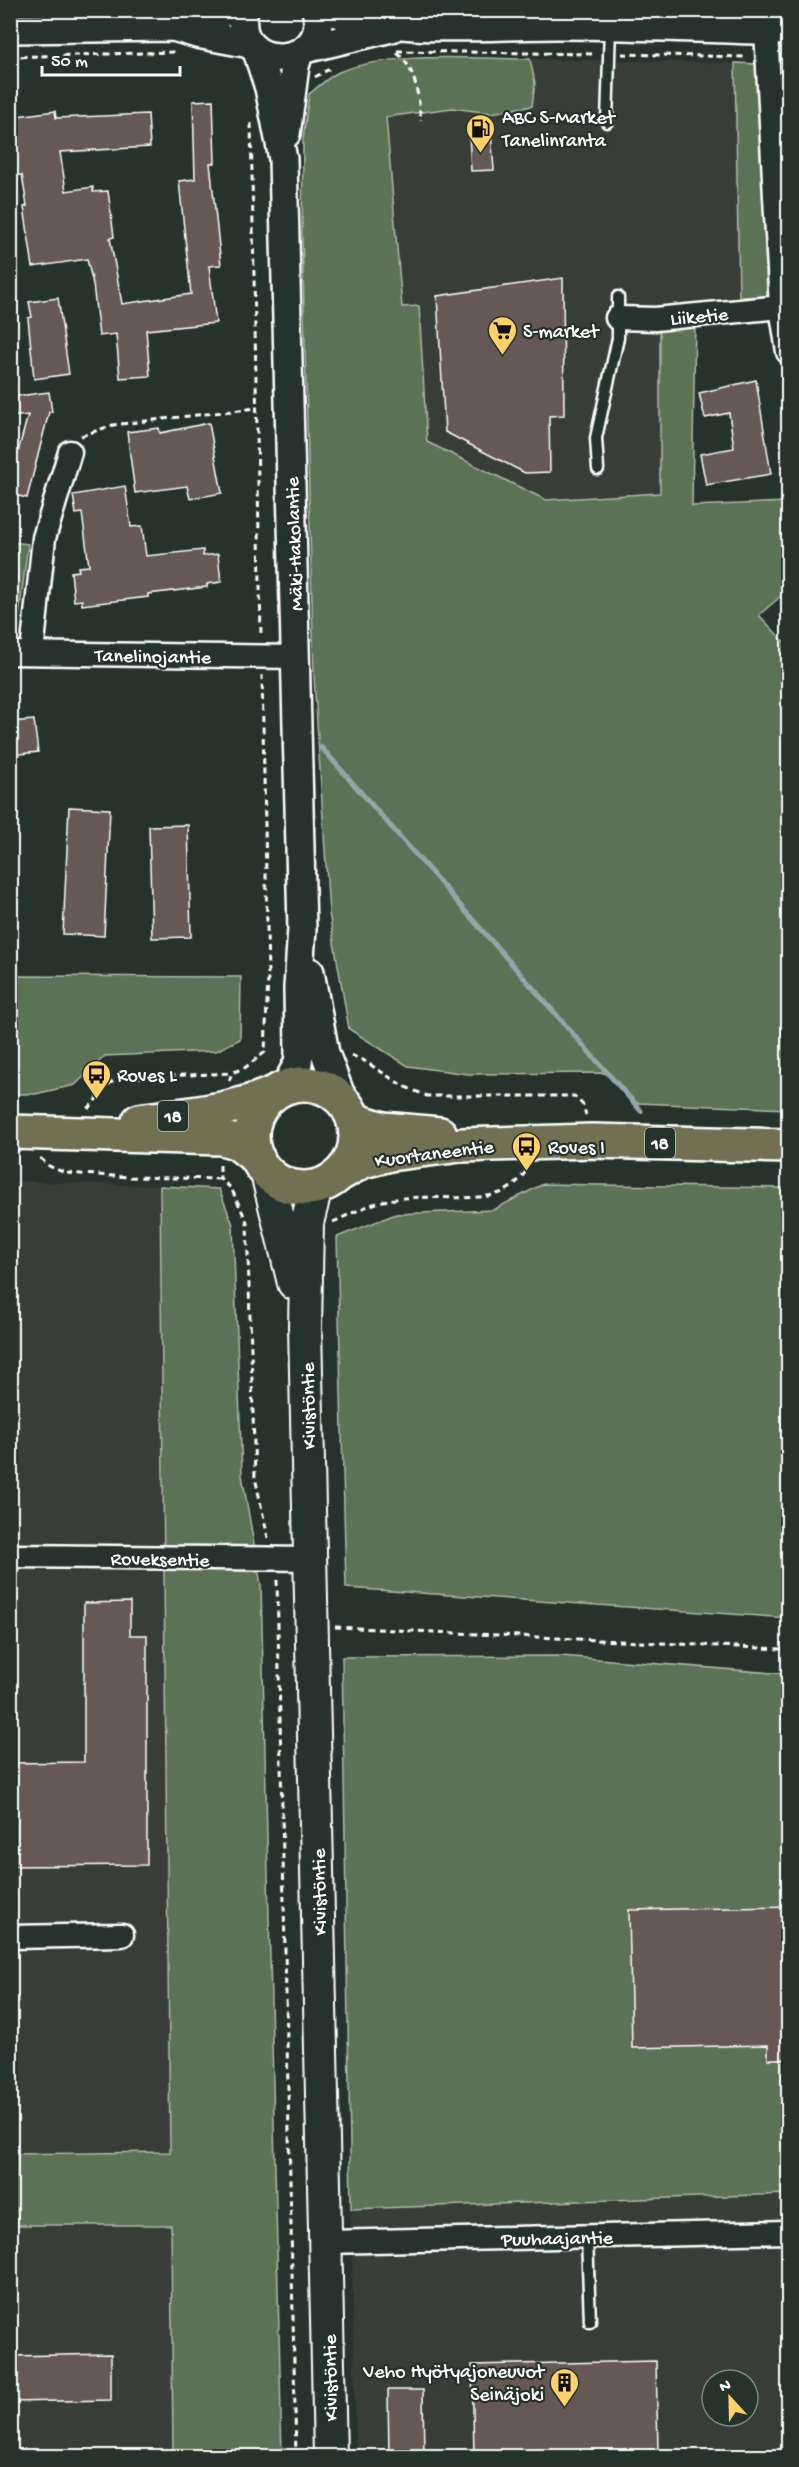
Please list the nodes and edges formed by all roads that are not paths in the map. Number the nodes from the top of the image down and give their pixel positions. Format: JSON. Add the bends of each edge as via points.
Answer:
{"nodes":[{"id":1,"x":235,"y":10,"type":"edge"},
{"id":2,"x":244,"y":10,"type":"edge"},
{"id":3,"x":316,"y":10,"type":"edge"},
{"id":4,"x":327,"y":10,"type":"edge"},
{"id":5,"x":599,"y":20,"type":"edge"},
{"id":6,"x":10,"y":29,"type":"edge"},
{"id":7,"x":397,"y":39,"type":"junction"},
{"id":8,"x":174,"y":40,"type":"junction"},
{"id":9,"x":774,"y":40,"type":"edge"},
{"id":10,"x":254,"y":48,"type":"junction"},
{"id":11,"x":302,"y":51,"type":"junction"},
{"id":12,"x":607,"y":122,"type":"dead end"},
{"id":13,"x":283,"y":159,"type":"junction"},
{"id":14,"x":617,"y":307,"type":"joint"},
{"id":15,"x":781,"y":307,"type":"junction"},
{"id":16,"x":788,"y":348,"type":"edge"},
{"id":17,"x":70,"y":452,"type":"road end"},
{"id":18,"x":597,"y":469,"type":"dead end"},
{"id":19,"x":22,"y":653,"type":"edge"},
{"id":20,"x":296,"y":657,"type":"junction"},
{"id":21,"x":302,"y":929,"type":"junction"},
{"id":22,"x":280,"y":1091,"type":"junction"},
{"id":23,"x":349,"y":1111,"type":"junction"},
{"id":24,"x":13,"y":1132,"type":"edge"},
{"id":25,"x":69,"y":1132,"type":"junction"},
{"id":26,"x":542,"y":1142,"type":"junction"},
{"id":27,"x":789,"y":1146,"type":"edge"},
{"id":28,"x":262,"y":1166,"type":"junction"},
{"id":29,"x":328,"y":1180,"type":"junction"},
{"id":30,"x":305,"y":1327,"type":"junction"},
{"id":31,"x":10,"y":1556,"type":"edge"},
{"id":32,"x":310,"y":1559,"type":"junction"},
{"id":33,"x":122,"y":1935,"type":"dead end"},
{"id":34,"x":10,"y":1936,"type":"edge"},
{"id":35,"x":789,"y":2232,"type":"edge"},
{"id":36,"x":587,"y":2237,"type":"junction"},
{"id":37,"x":326,"y":2242,"type":"junction"},
{"id":38,"x":590,"y":2322,"type":"dead end"},
{"id":39,"x":330,"y":2457,"type":"edge"}],
"edges":[{"from":1,"to":8,"type":"street","via":[[197,18]]},
{"from":2,"to":10,"type":"street","name":"Mäki-Hakolantie","via":[[244,33]]},
{"from":3,"to":11,"type":"street","name":"Mäki-Hakolantie","via":[[313,40]]},
{"from":4,"to":7,"type":"street"},
{"from":5,"to":7,"type":"street"},
{"from":5,"to":9,"type":"street"},
{"from":5,"to":12,"type":"lane","via":[[609,54]]},
{"from":6,"to":8,"type":"street"},
{"from":7,"to":11,"type":"street"},
{"from":8,"to":10,"type":"street","via":[[197,34]]},
{"from":9,"to":15,"type":"street"},
{"from":10,"to":11,"type":"street","via":[[278,59]]},
{"from":10,"to":13,"type":"street","name":"Mäki-Hakolantie","via":[[269,88]]},
{"from":11,"to":13,"type":"street","name":"Mäki-Hakolantie","via":[[295,66]]},
{"from":13,"to":20,"type":"street","name":"Mäki-Hakolantie"},
{"from":14,"to":15,"type":"street","name":"Liiketie","via":[[655,319]]},
{"from":14,"to":18,"type":"lane","via":[[618,338],[596,438]]},
{"from":15,"to":16,"type":"street"},
{"from":17,"to":19,"type":"street","via":[[44,538]]},
{"from":19,"to":20,"type":"street","name":"Tanelinojantie"},
{"from":20,"to":21,"type":"street","name":"Mäki-Hakolantie"},
{"from":21,"to":22,"type":"street","name":"Mäki-Hakolantie","via":[[298,1063]]},
{"from":21,"to":23,"type":"street","name":"Mäki-Hakolantie","via":[[325,1053]]},
{"from":22,"to":23,"type":"highway","number":"18","via":[[304,1084],[322,1087]]},
{"from":22,"to":25,"type":"highway","number":"18","via":[[247,1105],[222,1110]]},
{"from":22,"to":28,"type":"highway","via":[[260,1110],[252,1131]]},
{"from":23,"to":26,"type":"highway","name":"Kuortaneentie","number":"18","via":[[383,1129]]},
{"from":23,"to":29,"type":"highway","via":[[357,1134],[355,1149],[349,1162]]},
{"from":24,"to":25,"type":"highway","number":"18"},
{"from":25,"to":28,"type":"highway","number":"18","via":[[222,1138],[236,1142]]},
{"from":26,"to":27,"type":"highway","name":"Kuortaneentie","number":"18"},
{"from":26,"to":29,"type":"highway","name":"Kuortaneentie","number":"18","via":[[461,1145],[390,1154],[363,1161]]},
{"from":28,"to":29,"type":"highway","number":"18","via":[[290,1186]]},
{"from":28,"to":30,"type":"main road","name":"Kivistöntie"},
{"from":29,"to":30,"type":"main road","name":"Kivistöntie","via":[[307,1223]]},
{"from":30,"to":32,"type":"main road","name":"Kivistöntie"},
{"from":31,"to":32,"type":"street","name":"Roveksentie"},
{"from":32,"to":37,"type":"main road","name":"Kivistöntie"},
{"from":33,"to":34,"type":"street"},
{"from":35,"to":36,"type":"street","name":"Puuhaajantie"},
{"from":36,"to":37,"type":"street","name":"Puuhaajantie"},
{"from":36,"to":38,"type":"lane"},
{"from":37,"to":39,"type":"main road","name":"Kivistöntie"}]}
